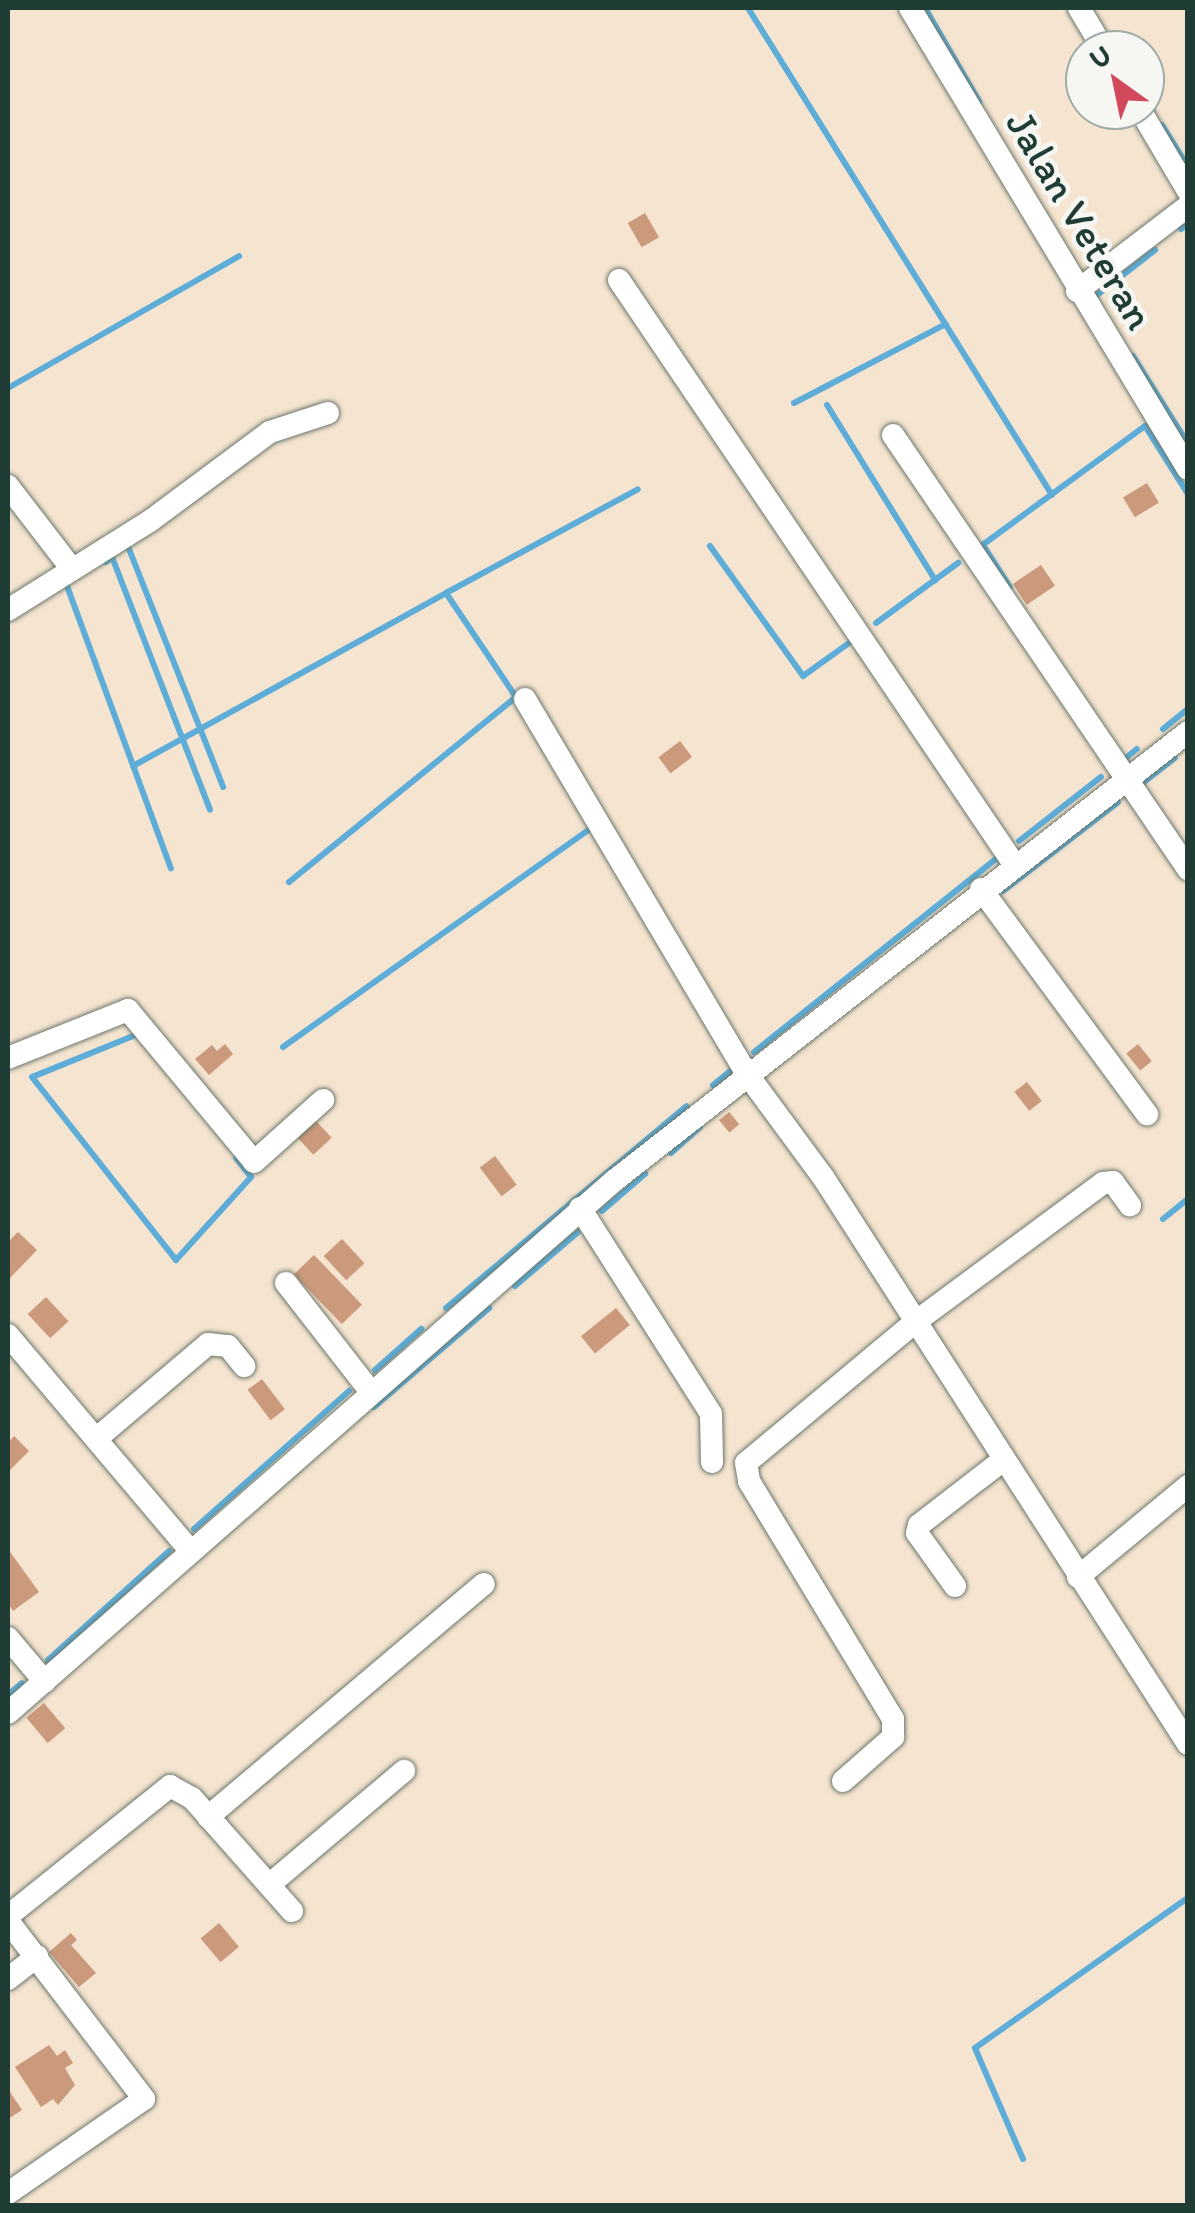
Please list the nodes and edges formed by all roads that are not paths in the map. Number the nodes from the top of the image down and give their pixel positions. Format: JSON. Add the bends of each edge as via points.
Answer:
{"nodes":[{"id":1,"x":910,"y":8,"type":"edge"},
{"id":2,"x":1080,"y":8,"type":"edge"},
{"id":3,"x":1093,"y":30,"type":"edge"},
{"id":4,"x":1152,"y":130,"type":"edge"},
{"id":5,"x":1188,"y":191,"type":"edge"},
{"id":6,"x":1188,"y":206,"type":"edge"},
{"id":7,"x":618,"y":280,"type":"dead end"},
{"id":8,"x":1078,"y":291,"type":"junction"},
{"id":9,"x":328,"y":413,"type":"dead end"},
{"id":10,"x":892,"y":435,"type":"dead end"},
{"id":11,"x":1188,"y":469,"type":"edge"},
{"id":12,"x":8,"y":486,"type":"edge"},
{"id":13,"x":72,"y":570,"type":"junction"},
{"id":14,"x":8,"y":610,"type":"edge"},
{"id":15,"x":526,"y":699,"type":"dead end"},
{"id":16,"x":1185,"y":738,"type":"edge"},
{"id":17,"x":1123,"y":781,"type":"junction"},
{"id":18,"x":1014,"y":864,"type":"junction"},
{"id":19,"x":1188,"y":870,"type":"edge"},
{"id":20,"x":982,"y":889,"type":"junction"},
{"id":21,"x":8,"y":1058,"type":"edge"},
{"id":22,"x":748,"y":1074,"type":"junction"},
{"id":23,"x":323,"y":1100,"type":"dead end"},
{"id":24,"x":1148,"y":1114,"type":"dead end"},
{"id":25,"x":1130,"y":1205,"type":"dead end"},
{"id":26,"x":580,"y":1208,"type":"junction"},
{"id":27,"x":286,"y":1283,"type":"dead end"},
{"id":28,"x":914,"y":1322,"type":"junction"},
{"id":29,"x":8,"y":1335,"type":"edge"},
{"id":30,"x":244,"y":1366,"type":"dead end"},
{"id":31,"x":370,"y":1391,"type":"junction"},
{"id":32,"x":96,"y":1439,"type":"junction"},
{"id":33,"x":1003,"y":1460,"type":"junction"},
{"id":34,"x":712,"y":1462,"type":"dead end"},
{"id":35,"x":1188,"y":1486,"type":"edge"},
{"id":36,"x":188,"y":1548,"type":"junction"},
{"id":37,"x":1078,"y":1577,"type":"junction"},
{"id":38,"x":484,"y":1584,"type":"dead end"},
{"id":39,"x":955,"y":1586,"type":"dead end"},
{"id":40,"x":8,"y":1638,"type":"edge"},
{"id":41,"x":45,"y":1682,"type":"junction"},
{"id":42,"x":8,"y":1713,"type":"edge"},
{"id":43,"x":1188,"y":1744,"type":"edge"},
{"id":44,"x":404,"y":1771,"type":"dead end"},
{"id":45,"x":844,"y":1781,"type":"dead end"},
{"id":46,"x":208,"y":1817,"type":"junction"},
{"id":47,"x":269,"y":1885,"type":"junction"},
{"id":48,"x":292,"y":1911,"type":"dead end"},
{"id":49,"x":8,"y":1918,"type":"edge"},
{"id":50,"x":37,"y":1956,"type":"junction"},
{"id":51,"x":8,"y":1979,"type":"edge"},
{"id":52,"x":8,"y":2193,"type":"edge"}],
"edges":[{"from":1,"to":8,"type":"street","name":"Jalan Veteran"},
{"from":2,"to":3,"type":"street"},
{"from":4,"to":5,"type":"street"},
{"from":6,"to":8,"type":"street"},
{"from":7,"to":18,"type":"street"},
{"from":8,"to":11,"type":"street","name":"Jalan Veteran"},
{"from":9,"to":13,"type":"street","via":[[270,432]]},
{"from":10,"to":17,"type":"street"},
{"from":12,"to":13,"type":"street"},
{"from":13,"to":14,"type":"street"},
{"from":15,"to":22,"type":"street"},
{"from":16,"to":17,"type":"street"},
{"from":17,"to":18,"type":"street"},
{"from":17,"to":19,"type":"street"},
{"from":18,"to":20,"type":"street"},
{"from":20,"to":22,"type":"street"},
{"from":20,"to":24,"type":"street"},
{"from":21,"to":23,"type":"street","via":[[128,1010],[254,1162]]},
{"from":22,"to":26,"type":"street"},
{"from":22,"to":28,"type":"street","via":[[823,1177]]},
{"from":25,"to":28,"type":"street","via":[[1114,1182],[1103,1183]]},
{"from":26,"to":31,"type":"street"},
{"from":26,"to":34,"type":"street","via":[[711,1414]]},
{"from":27,"to":31,"type":"street"},
{"from":28,"to":33,"type":"street"},
{"from":28,"to":45,"type":"street","via":[[743,1470],[893,1719],[893,1737]]},
{"from":29,"to":32,"type":"street"},
{"from":30,"to":32,"type":"street","via":[[228,1346],[208,1344]]},
{"from":31,"to":36,"type":"street"},
{"from":32,"to":36,"type":"street"},
{"from":33,"to":37,"type":"street"},
{"from":33,"to":39,"type":"street","via":[[920,1525],[917,1533]]},
{"from":35,"to":37,"type":"street"},
{"from":36,"to":41,"type":"street"},
{"from":37,"to":43,"type":"street"},
{"from":38,"to":46,"type":"street"},
{"from":40,"to":41,"type":"street"},
{"from":41,"to":42,"type":"street"},
{"from":44,"to":47,"type":"street"},
{"from":46,"to":47,"type":"street"},
{"from":46,"to":49,"type":"street","via":[[182,1790],[160,1788]]},
{"from":47,"to":48,"type":"street"},
{"from":49,"to":50,"type":"street"},
{"from":50,"to":51,"type":"street"},
{"from":50,"to":52,"type":"street","via":[[144,2099]]}]}
